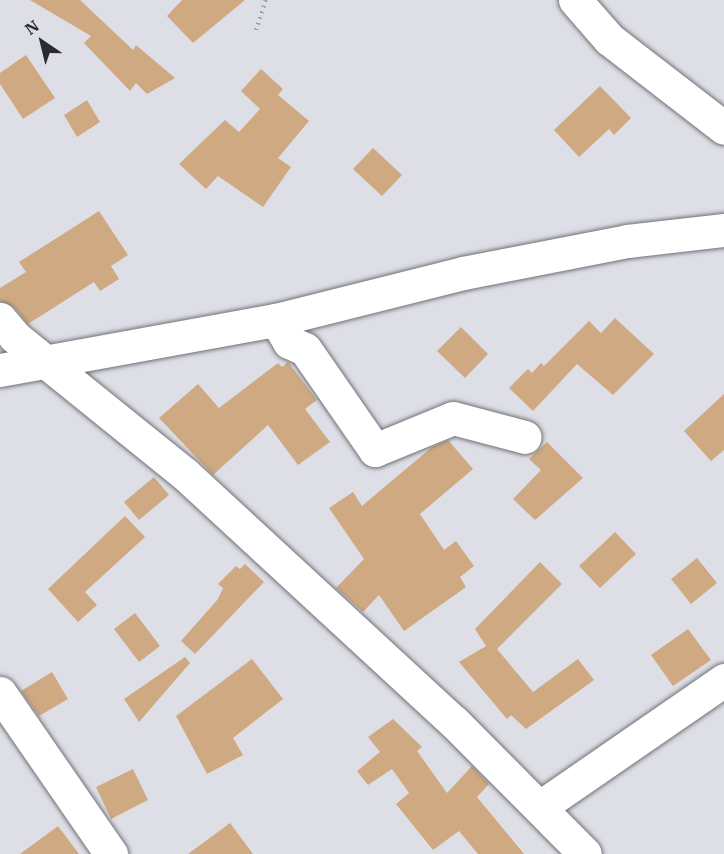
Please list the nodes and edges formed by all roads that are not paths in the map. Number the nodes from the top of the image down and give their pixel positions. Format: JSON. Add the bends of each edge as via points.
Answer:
{"nodes":[{"id":1,"x":574,"y":0,"type":"edge"},
{"id":2,"x":724,"y":128,"type":"edge"},
{"id":3,"x":724,"y":230,"type":"edge"},
{"id":4,"x":0,"y":319,"type":"edge"},
{"id":5,"x":276,"y":320,"type":"junction"},
{"id":6,"x":46,"y":360,"type":"junction"},
{"id":7,"x":0,"y":370,"type":"edge"},
{"id":8,"x":525,"y":437,"type":"dead end"},
{"id":9,"x":724,"y":680,"type":"edge"},
{"id":10,"x":0,"y":693,"type":"edge"},
{"id":11,"x":540,"y":807,"type":"junction"},
{"id":12,"x":111,"y":854,"type":"edge"},
{"id":13,"x":585,"y":854,"type":"edge"}],
"edges":[{"from":1,"to":2,"type":"street","via":[[609,39]]},
{"from":3,"to":5,"type":"street","via":[[627,241],[463,273]]},
{"from":4,"to":6,"type":"street"},
{"from":5,"to":6,"type":"street"},
{"from":5,"to":8,"type":"street","via":[[289,342],[305,349],[375,450],[453,418]]},
{"from":6,"to":7,"type":"street"},
{"from":6,"to":11,"type":"street","via":[[185,474]]},
{"from":9,"to":11,"type":"street"},
{"from":10,"to":12,"type":"street"},
{"from":11,"to":13,"type":"street"}]}
